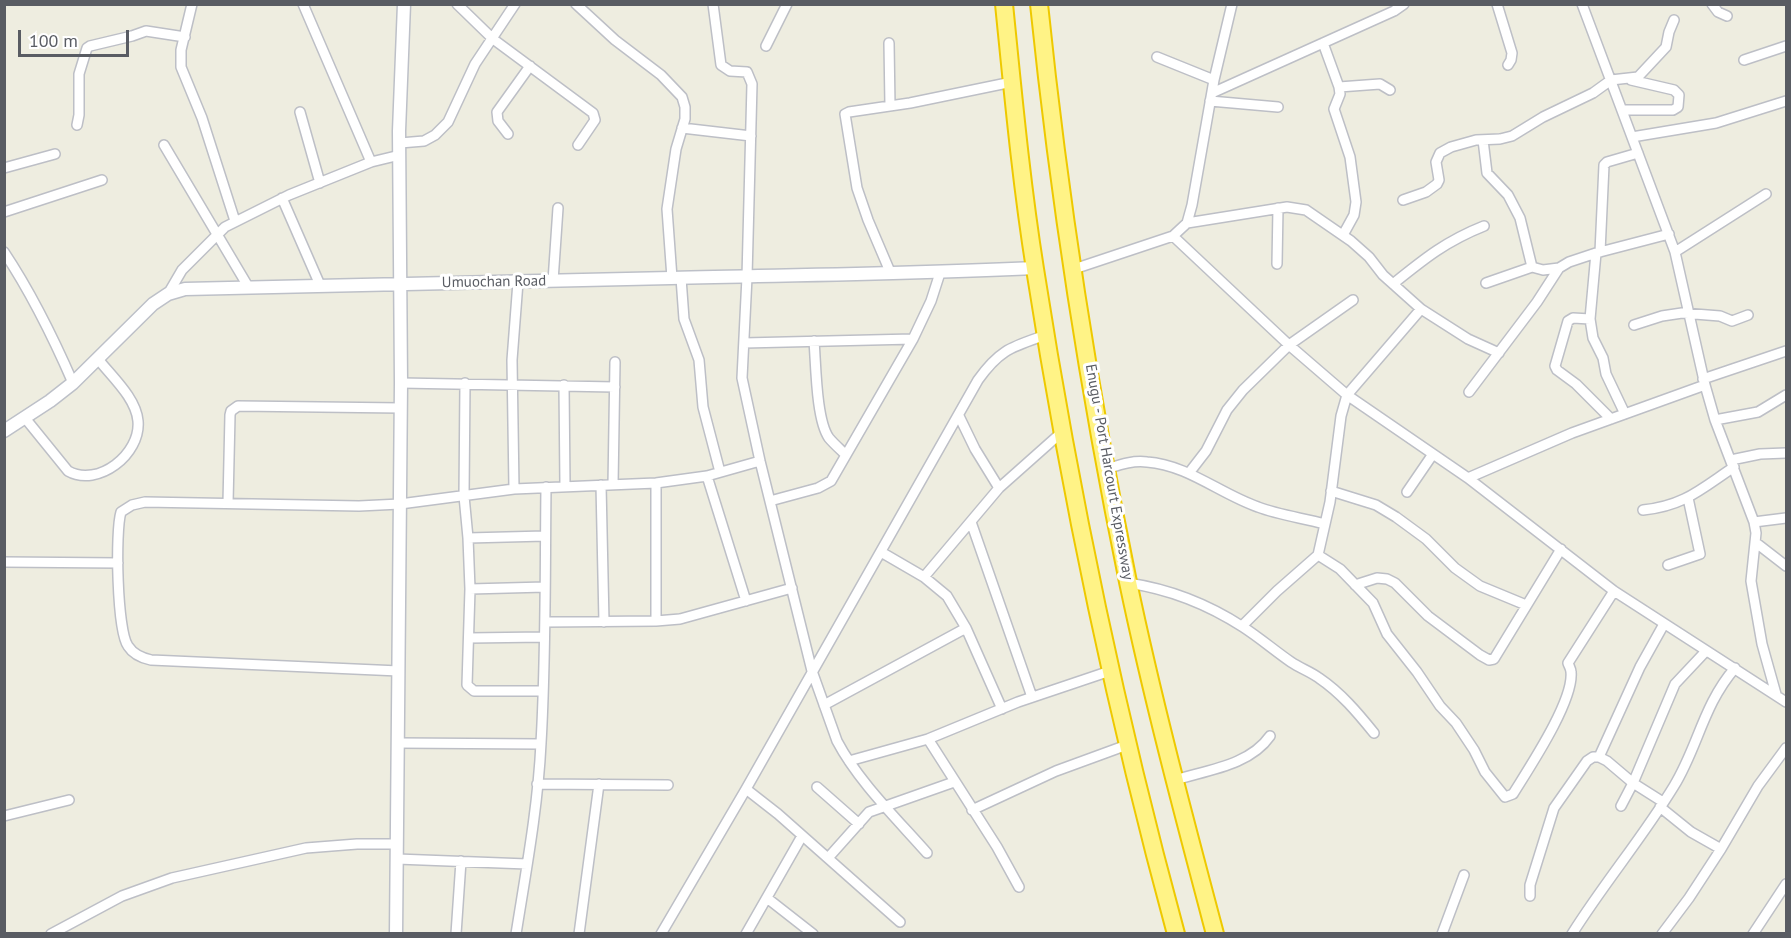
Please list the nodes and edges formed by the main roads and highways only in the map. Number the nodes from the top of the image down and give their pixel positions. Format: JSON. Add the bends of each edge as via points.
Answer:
{"nodes":[{"id":1,"x":1039,"y":4,"type":"edge"},
{"id":2,"x":1003,"y":5,"type":"edge"},
{"id":3,"x":1176,"y":933,"type":"edge"},
{"id":4,"x":1215,"y":933,"type":"edge"}],
"edges":[{"from":1,"to":4,"type":"highway","name":"Enugu - Port Harcourt Expressway","via":[[1060,183],[1106,469],[1128,583]]},
{"from":2,"to":3,"type":"highway","via":[[1035,268],[1080,534],[1127,745]]}]}
